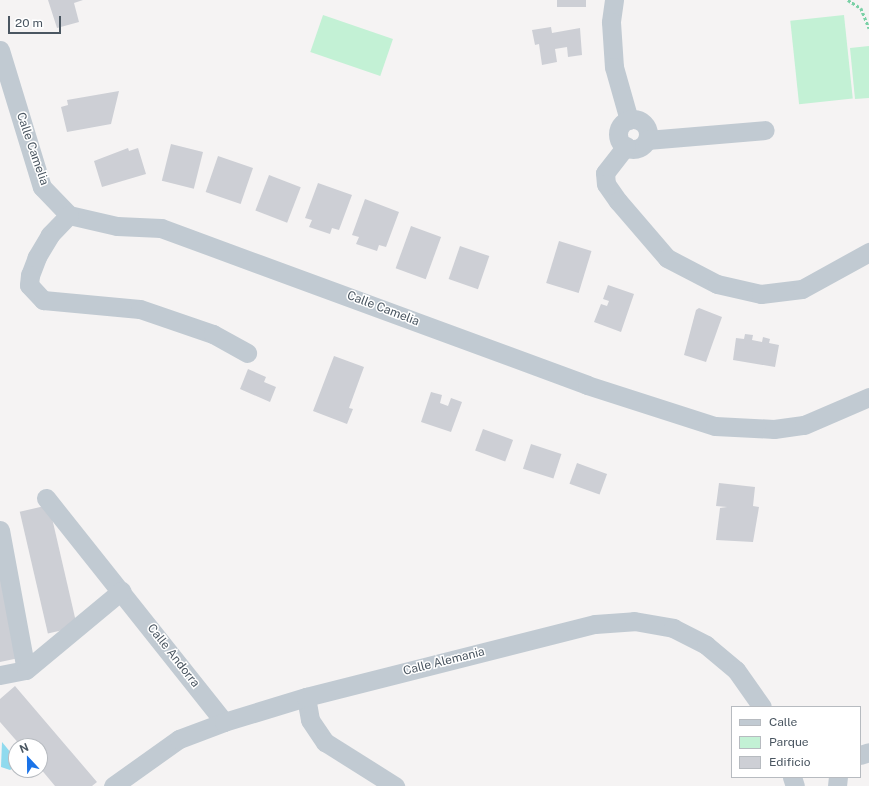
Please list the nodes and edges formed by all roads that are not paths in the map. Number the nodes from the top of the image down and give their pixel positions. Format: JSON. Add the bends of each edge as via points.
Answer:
{"nodes":[{"id":1,"x":614,"y":0,"type":"edge"},
{"id":2,"x":0,"y":50,"type":"edge"},
{"id":3,"x":7,"y":94,"type":"edge"},
{"id":4,"x":629,"y":120,"type":"junction"},
{"id":5,"x":765,"y":130,"type":"dead end"},
{"id":6,"x":647,"y":140,"type":"junction"},
{"id":7,"x":626,"y":146,"type":"junction"},
{"id":8,"x":69,"y":215,"type":"junction"},
{"id":9,"x":869,"y":252,"type":"edge"},
{"id":10,"x":247,"y":353,"type":"dead end"},
{"id":11,"x":869,"y":397,"type":"edge"},
{"id":12,"x":46,"y":498,"type":"dead end"},
{"id":13,"x":0,"y":530,"type":"edge"},
{"id":14,"x":121,"y":591,"type":"junction"},
{"id":15,"x":26,"y":670,"type":"junction"},
{"id":16,"x":0,"y":675,"type":"edge"},
{"id":17,"x":306,"y":697,"type":"junction"},
{"id":18,"x":761,"y":706,"type":"edge"},
{"id":19,"x":224,"y":722,"type":"junction"},
{"id":20,"x":113,"y":786,"type":"edge"},
{"id":21,"x":395,"y":786,"type":"edge"}],
"edges":[{"from":1,"to":4,"type":"street","via":[[611,22],[614,67]]},
{"from":2,"to":3,"type":"street","name":"Calle Camelia"},
{"from":3,"to":8,"type":"street","name":"Calle Camelia","via":[[42,187]]},
{"from":4,"to":6,"type":"street","via":[[639,120],[646,126]]},
{"from":4,"to":7,"type":"street","via":[[622,126],[619,135]]},
{"from":5,"to":6,"type":"street"},
{"from":6,"to":7,"type":"street","via":[[636,148]]},
{"from":7,"to":9,"type":"street","via":[[605,173],[606,184],[667,258],[716,284],[761,294],[802,289]]},
{"from":8,"to":10,"type":"street","via":[[50,236],[30,275],[29,285],[43,300],[140,309],[213,334]]},
{"from":8,"to":11,"type":"street","name":"Calle Camelia","via":[[117,226],[161,228],[587,385],[664,412],[715,426],[774,429],[804,425]]},
{"from":12,"to":14,"type":"street","name":"Calle Andorra"},
{"from":13,"to":15,"type":"street"},
{"from":14,"to":15,"type":"street"},
{"from":14,"to":19,"type":"street","name":"Calle Andorra"},
{"from":15,"to":16,"type":"street"},
{"from":17,"to":18,"type":"street","name":"Calle Alemania","via":[[595,624],[634,620],[673,628],[706,645],[736,670]]},
{"from":17,"to":19,"type":"street","name":"Calle Alemania"},
{"from":17,"to":21,"type":"street","via":[[310,720],[325,742]]},
{"from":19,"to":20,"type":"street","name":"Calle Alemania","via":[[179,739]]}]}
